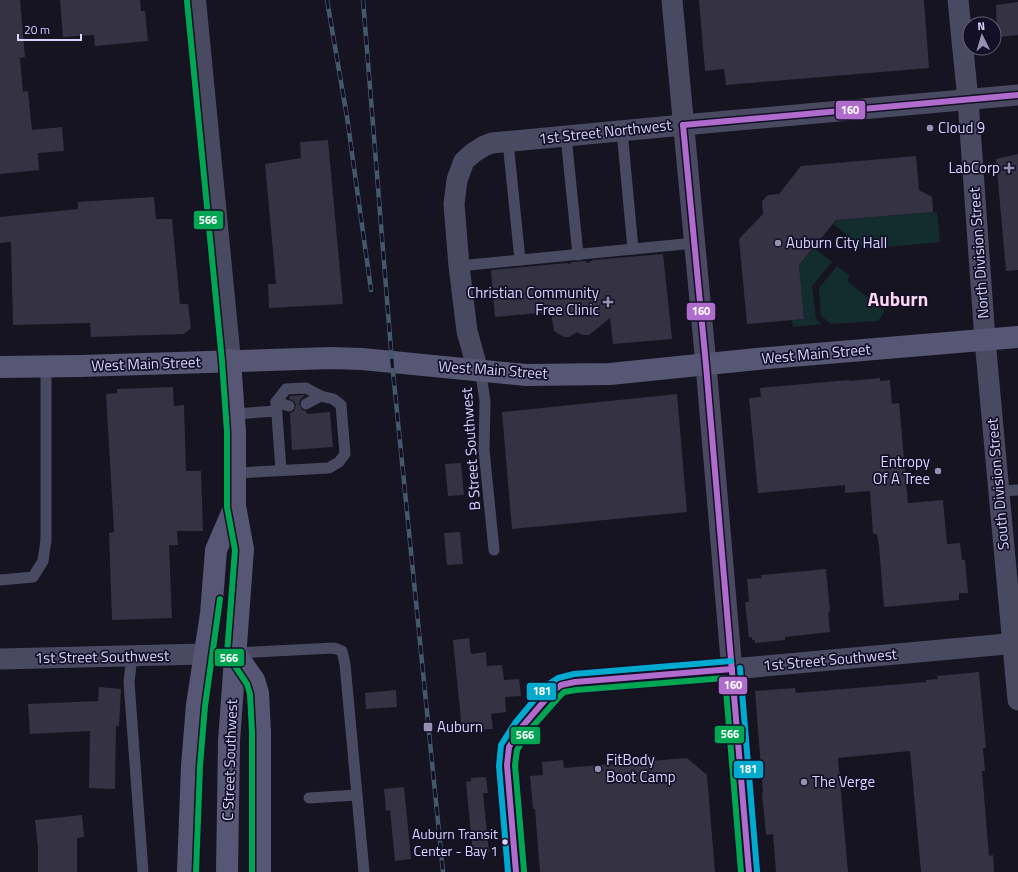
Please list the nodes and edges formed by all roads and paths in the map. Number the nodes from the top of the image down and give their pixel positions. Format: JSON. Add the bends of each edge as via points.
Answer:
{"nodes":[{"id":1,"x":195,"y":0,"type":"edge"},
{"id":2,"x":672,"y":0,"type":"edge"},
{"id":3,"x":958,"y":0,"type":"edge"},
{"id":4,"x":1018,"y":95,"type":"edge"},
{"id":5,"x":968,"y":100,"type":"junction"},
{"id":6,"x":683,"y":125,"type":"junction"},
{"id":7,"x":622,"y":131,"type":"junction"},
{"id":8,"x":566,"y":136,"type":"junction"},
{"id":9,"x":508,"y":142,"type":"junction"},
{"id":10,"x":695,"y":243,"type":"junction"},
{"id":11,"x":633,"y":249,"type":"junction"},
{"id":12,"x":578,"y":255,"type":"junction"},
{"id":13,"x":520,"y":260,"type":"junction"},
{"id":14,"x":459,"y":266,"type":"junction"},
{"id":15,"x":1018,"y":337,"type":"edge"},
{"id":16,"x":985,"y":340,"type":"junction"},
{"id":17,"x":230,"y":360,"type":"junction"},
{"id":18,"x":706,"y":365,"type":"junction"},
{"id":19,"x":0,"y":367,"type":"edge"},
{"id":20,"x":46,"y":367,"type":"junction"},
{"id":21,"x":478,"y":371,"type":"junction"},
{"id":22,"x":321,"y":396,"type":"junction"},
{"id":23,"x":306,"y":404,"type":"dead end"},
{"id":24,"x":276,"y":406,"type":"junction"},
{"id":25,"x":289,"y":406,"type":"dead end"},
{"id":26,"x":234,"y":414,"type":"junction"},
{"id":27,"x":281,"y":470,"type":"junction"},
{"id":28,"x":236,"y":472,"type":"junction"},
{"id":29,"x":1008,"y":490,"type":"edge"},
{"id":30,"x":235,"y":506,"type":"junction"},
{"id":31,"x":494,"y":550,"type":"dead end"},
{"id":32,"x":0,"y":580,"type":"edge"},
{"id":33,"x":1016,"y":644,"type":"edge"},
{"id":34,"x":235,"y":653,"type":"junction"},
{"id":35,"x":204,"y":654,"type":"junction"},
{"id":36,"x":132,"y":656,"type":"junction"},
{"id":37,"x":0,"y":659,"type":"edge"},
{"id":38,"x":732,"y":669,"type":"junction"},
{"id":39,"x":1018,"y":700,"type":"edge"},
{"id":40,"x":357,"y":795,"type":"junction"},
{"id":41,"x":309,"y":798,"type":"dead end"},
{"id":42,"x":143,"y":872,"type":"edge"},
{"id":43,"x":188,"y":872,"type":"edge"},
{"id":44,"x":227,"y":872,"type":"edge"},
{"id":45,"x":260,"y":872,"type":"edge"},
{"id":46,"x":364,"y":872,"type":"edge"},
{"id":47,"x":516,"y":872,"type":"edge"},
{"id":48,"x":749,"y":872,"type":"edge"}],
"edges":[{"from":1,"to":17,"type":"street"},
{"from":2,"to":6,"type":"street"},
{"from":3,"to":5,"type":"street","name":"North Division Street"},
{"from":4,"to":5,"type":"street","name":"1st Street Northwest"},
{"from":5,"to":6,"type":"street","name":"1st Street Northwest"},
{"from":5,"to":16,"type":"street","name":"North Division Street"},
{"from":6,"to":7,"type":"street","name":"1st Street Northwest"},
{"from":6,"to":10,"type":"street"},
{"from":7,"to":8,"type":"street","name":"1st Street Northwest"},
{"from":7,"to":11,"type":"lane"},
{"from":8,"to":9,"type":"street","name":"1st Street Northwest"},
{"from":8,"to":12,"type":"lane"},
{"from":9,"to":13,"type":"lane"},
{"from":9,"to":14,"type":"street","name":"1st Street Northwest","via":[[484,146],[464,161],[457,180],[454,204]]},
{"from":10,"to":11,"type":"lane"},
{"from":10,"to":18,"type":"street"},
{"from":11,"to":12,"type":"lane"},
{"from":12,"to":13,"type":"lane"},
{"from":13,"to":14,"type":"lane"},
{"from":14,"to":21,"type":"street","via":[[467,331]]},
{"from":15,"to":16,"type":"main road","name":"West Main Street"},
{"from":16,"to":18,"type":"main road","name":"West Main Street"},
{"from":16,"to":29,"type":"street","name":"South Division Street"},
{"from":17,"to":20,"type":"main road","name":"West Main Street"},
{"from":17,"to":21,"type":"main road","name":"West Main Street","via":[[362,359]]},
{"from":17,"to":26,"type":"main road","name":"C Street Southwest"},
{"from":18,"to":21,"type":"main road","name":"West Main Street","via":[[610,374],[526,375]]},
{"from":18,"to":38,"type":"street"},
{"from":19,"to":20,"type":"main road","name":"West Main Street"},
{"from":20,"to":32,"type":"lane","via":[[46,540],[43,560],[33,577]]},
{"from":21,"to":31,"type":"lane","name":"B Street Southwest","via":[[485,401],[484,450]]},
{"from":22,"to":23,"type":"lane"},
{"from":22,"to":24,"type":"lane","via":[[306,388],[286,389]]},
{"from":22,"to":27,"type":"lane","via":[[333,399],[341,405],[345,454],[339,462],[329,468]]},
{"from":24,"to":25,"type":"lane"},
{"from":24,"to":26,"type":"lane"},
{"from":24,"to":27,"type":"lane"},
{"from":26,"to":28,"type":"main road","name":"C Street Southwest"},
{"from":27,"to":28,"type":"lane"},
{"from":28,"to":30,"type":"main road","name":"C Street Southwest"},
{"from":29,"to":33,"type":"street","name":"South Division Street"},
{"from":30,"to":34,"type":"main road","name":"C Street Southwest","via":[[243,549]]},
{"from":30,"to":35,"type":"main road","name":"C Street Southwest","via":[[216,550]]},
{"from":33,"to":38,"type":"street","name":"1st Street Southwest"},
{"from":33,"to":39,"type":"street","name":"South Division Street"},
{"from":34,"to":40,"type":"lane","via":[[334,648],[342,651]]},
{"from":34,"to":44,"type":"main road","name":"C Street Southwest","via":[[229,741]]},
{"from":34,"to":45,"type":"main road","via":[[254,680],[258,693]]},
{"from":35,"to":36,"type":"street","name":"1st Street Southwest"},
{"from":35,"to":43,"type":"main road","name":"C Street Southwest","via":[[192,766]]},
{"from":36,"to":37,"type":"street","name":"1st Street Southwest"},
{"from":36,"to":42,"type":"lane","via":[[129,682]]},
{"from":38,"to":47,"type":"lane","name":"1st Street Southwest","via":[[575,682],[561,685],[552,692],[521,728],[509,748],[507,765]]},
{"from":38,"to":48,"type":"street"},
{"from":40,"to":41,"type":"lane"},
{"from":40,"to":46,"type":"lane"}]}
